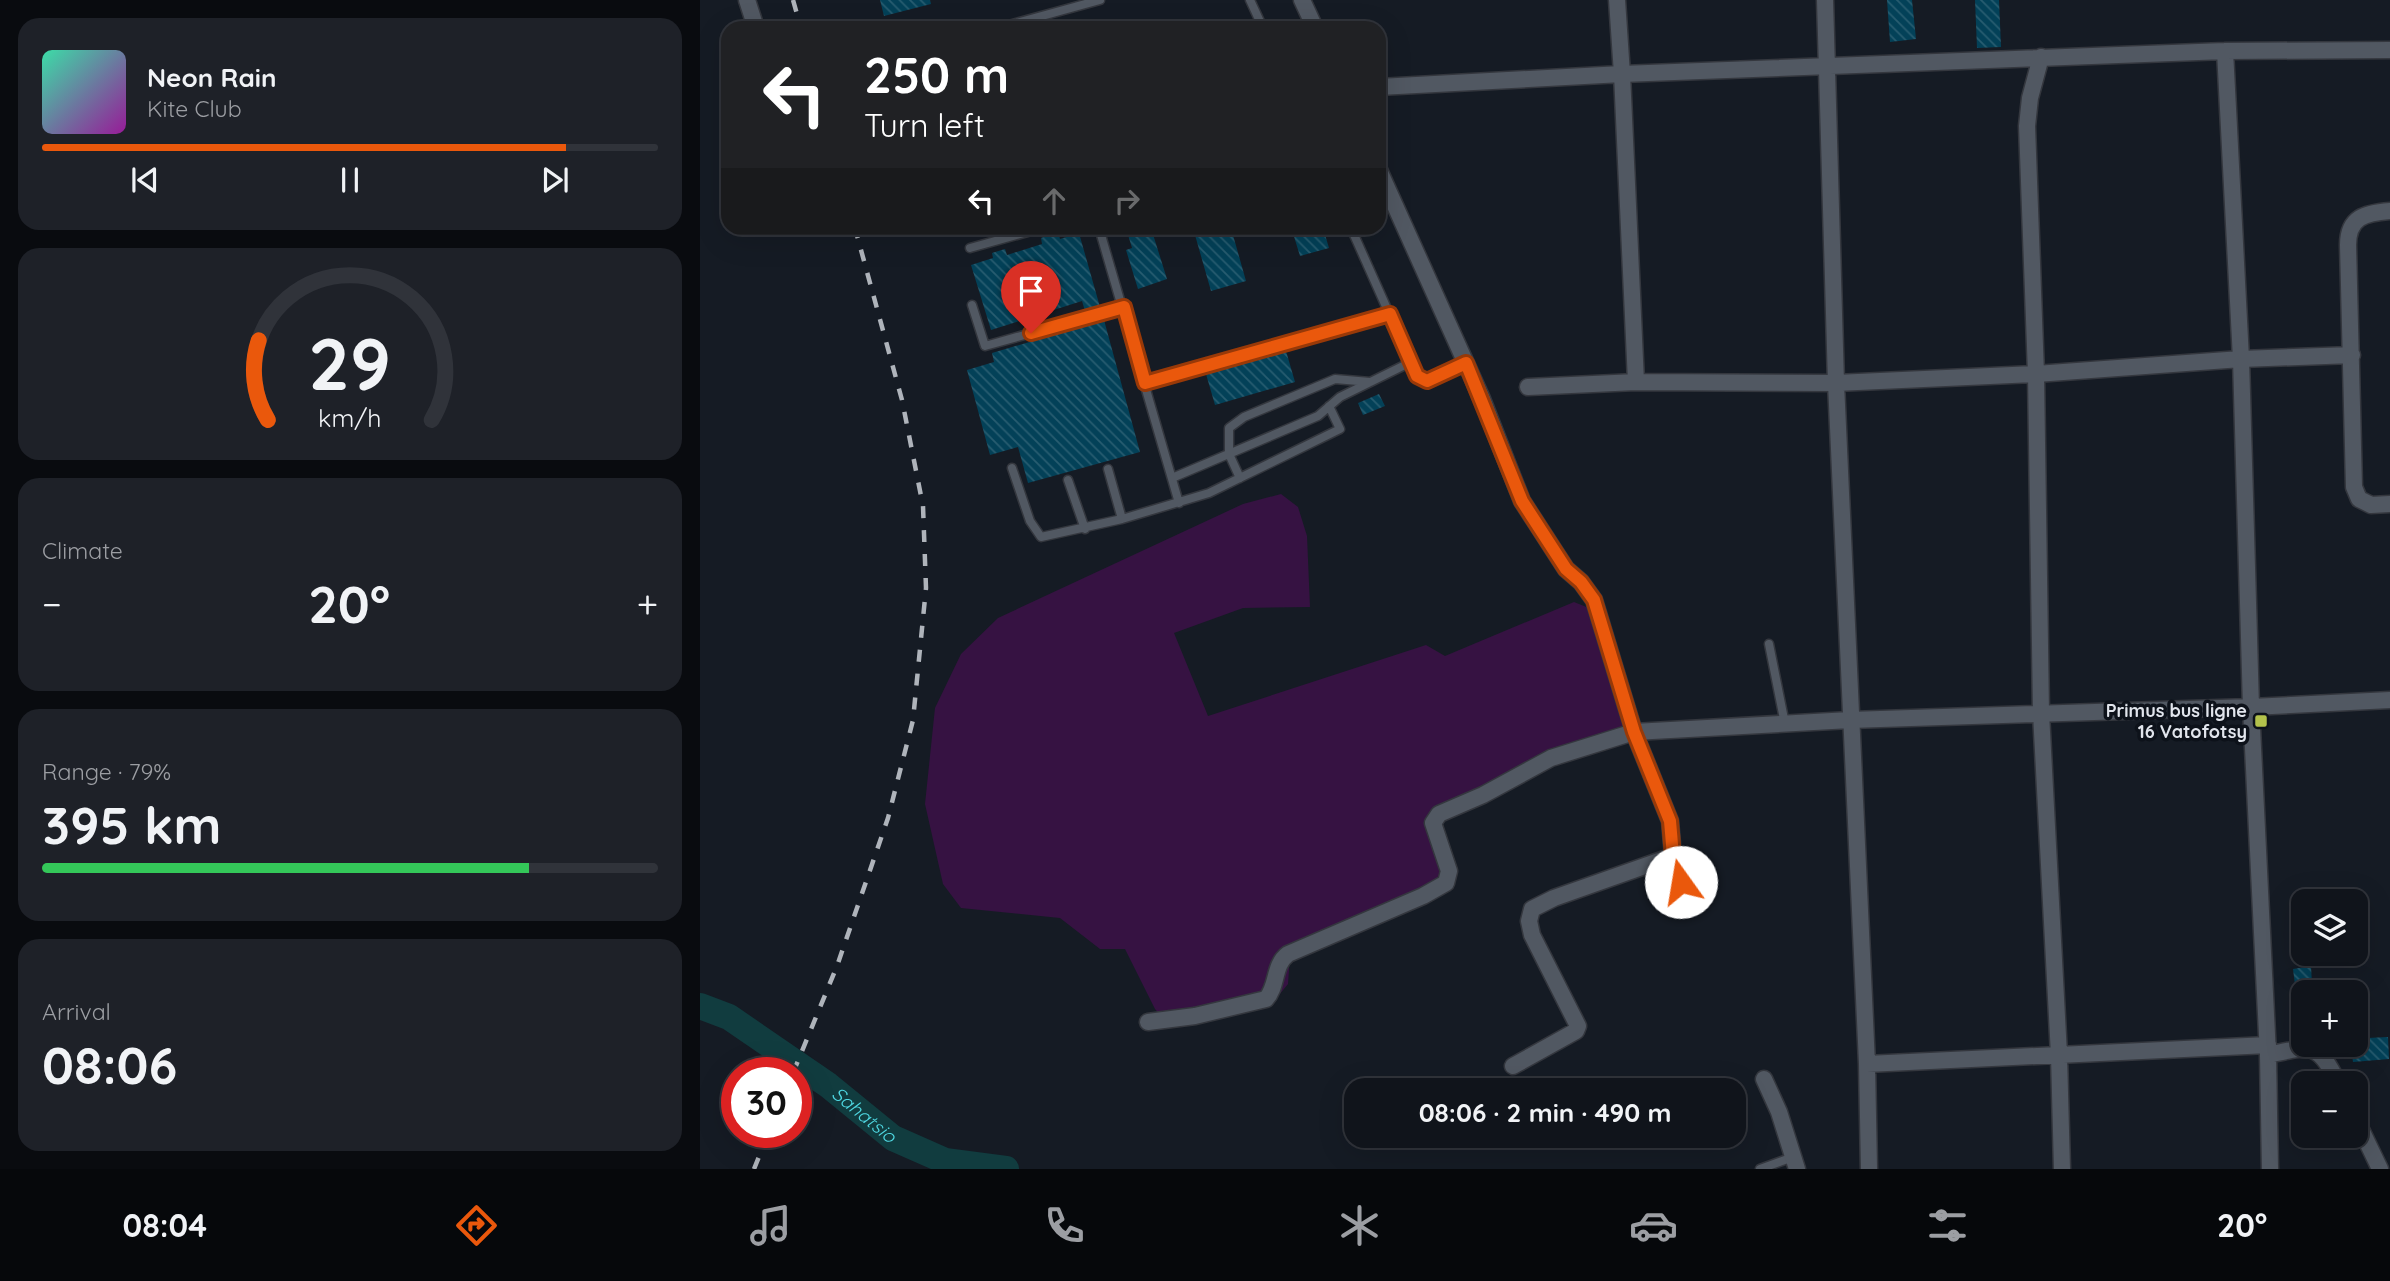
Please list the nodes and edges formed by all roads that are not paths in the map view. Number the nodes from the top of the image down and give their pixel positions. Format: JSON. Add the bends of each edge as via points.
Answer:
{"nodes":[{"id":1,"x":747,"y":0,"type":"edge"},
{"id":2,"x":1100,"y":0,"type":"edge"},
{"id":3,"x":1250,"y":0,"type":"edge"},
{"id":4,"x":1302,"y":0,"type":"edge"},
{"id":5,"x":1617,"y":0,"type":"edge"},
{"id":6,"x":1825,"y":0,"type":"edge"},
{"id":7,"x":754,"y":21,"type":"edge"},
{"id":8,"x":1032,"y":21,"type":"edge"},
{"id":9,"x":1260,"y":21,"type":"edge"},
{"id":10,"x":1312,"y":21,"type":"edge"},
{"id":11,"x":2390,"y":50,"type":"edge"},
{"id":12,"x":2225,"y":51,"type":"junction"},
{"id":13,"x":2041,"y":57,"type":"junction"},
{"id":14,"x":1827,"y":68,"type":"junction"},
{"id":15,"x":1622,"y":74,"type":"junction"},
{"id":16,"x":1386,"y":87,"type":"edge"},
{"id":17,"x":1386,"y":186,"type":"edge"},
{"id":18,"x":2390,"y":211,"type":"edge"},
{"id":19,"x":1017,"y":235,"type":"edge"},
{"id":20,"x":1101,"y":235,"type":"edge"},
{"id":21,"x":1354,"y":235,"type":"edge"},
{"id":22,"x":970,"y":248,"type":"dead end"},
{"id":23,"x":972,"y":305,"type":"dead end"},
{"id":24,"x":1124,"y":307,"type":"junction"},
{"id":25,"x":1390,"y":314,"type":"junction"},
{"id":26,"x":2352,"y":355,"type":"junction"},
{"id":27,"x":2241,"y":359,"type":"junction"},
{"id":28,"x":1411,"y":362,"type":"junction"},
{"id":29,"x":1466,"y":363,"type":"junction"},
{"id":30,"x":2036,"y":374,"type":"junction"},
{"id":31,"x":1371,"y":382,"type":"junction"},
{"id":32,"x":1636,"y":382,"type":"junction"},
{"id":33,"x":1145,"y":383,"type":"junction"},
{"id":34,"x":1836,"y":383,"type":"junction"},
{"id":35,"x":1528,"y":387,"type":"dead end"},
{"id":36,"x":1329,"y":406,"type":"junction"},
{"id":37,"x":1229,"y":454,"type":"junction"},
{"id":38,"x":1012,"y":468,"type":"dead end"},
{"id":39,"x":1108,"y":468,"type":"dead end"},
{"id":40,"x":1172,"y":478,"type":"junction"},
{"id":41,"x":1240,"y":478,"type":"junction"},
{"id":42,"x":1068,"y":480,"type":"dead end"},
{"id":43,"x":1179,"y":503,"type":"junction"},
{"id":44,"x":2390,"y":504,"type":"edge"},
{"id":45,"x":1122,"y":519,"type":"junction"},
{"id":46,"x":1085,"y":529,"type":"junction"},
{"id":47,"x":1769,"y":644,"type":"dead end"},
{"id":48,"x":2390,"y":700,"type":"edge"},
{"id":49,"x":2251,"y":707,"type":"junction"},
{"id":50,"x":2041,"y":713,"type":"junction"},
{"id":51,"x":1850,"y":720,"type":"junction"},
{"id":52,"x":1785,"y":724,"type":"junction"},
{"id":53,"x":1634,"y":732,"type":"junction"},
{"id":54,"x":1673,"y":856,"type":"junction"},
{"id":55,"x":1688,"y":909,"type":"dead end"},
{"id":56,"x":1148,"y":1022,"type":"dead end"},
{"id":57,"x":2268,"y":1050,"type":"junction"},
{"id":58,"x":2059,"y":1055,"type":"junction"},
{"id":59,"x":1867,"y":1064,"type":"junction"},
{"id":60,"x":1513,"y":1066,"type":"dead end"},
{"id":61,"x":2333,"y":1071,"type":"edge"},
{"id":62,"x":1764,"y":1079,"type":"dead end"},
{"id":63,"x":2368,"y":1145,"type":"edge"},
{"id":64,"x":1795,"y":1163,"type":"edge"},
{"id":65,"x":1760,"y":1169,"type":"edge"},
{"id":66,"x":1869,"y":1169,"type":"edge"},
{"id":67,"x":2062,"y":1169,"type":"edge"},
{"id":68,"x":2270,"y":1169,"type":"edge"},
{"id":69,"x":2379,"y":1169,"type":"edge"}],
"edges":[{"from":1,"to":7,"type":"street"},
{"from":2,"to":8,"type":"lane"},
{"from":3,"to":9,"type":"lane"},
{"from":4,"to":10,"type":"street"},
{"from":5,"to":15,"type":"street"},
{"from":6,"to":14,"type":"street"},
{"from":11,"to":12,"type":"street"},
{"from":12,"to":13,"type":"street"},
{"from":12,"to":27,"type":"street"},
{"from":13,"to":14,"type":"street"},
{"from":13,"to":30,"type":"street","via":[[2026,126]]},
{"from":14,"to":15,"type":"street"},
{"from":14,"to":34,"type":"street"},
{"from":15,"to":16,"type":"street"},
{"from":15,"to":32,"type":"street"},
{"from":17,"to":29,"type":"street"},
{"from":18,"to":26,"type":"street","via":[[2371,212],[2348,230]]},
{"from":19,"to":22,"type":"lane"},
{"from":20,"to":24,"type":"lane"},
{"from":21,"to":25,"type":"lane"},
{"from":23,"to":24,"type":"lane","via":[[985,346]]},
{"from":24,"to":33,"type":"lane"},
{"from":25,"to":28,"type":"lane"},
{"from":25,"to":33,"type":"lane"},
{"from":26,"to":27,"type":"street"},
{"from":26,"to":44,"type":"street","via":[[2354,487],[2359,499],[2371,505]]},
{"from":27,"to":30,"type":"street"},
{"from":27,"to":49,"type":"street"},
{"from":28,"to":29,"type":"lane","via":[[1417,376],[1427,381]]},
{"from":28,"to":31,"type":"lane"},
{"from":29,"to":53,"type":"street","via":[[1522,501],[1566,569],[1594,600]]},
{"from":30,"to":34,"type":"street"},
{"from":30,"to":50,"type":"street"},
{"from":31,"to":36,"type":"lane"},
{"from":31,"to":37,"type":"lane","via":[[1335,379],[1244,417],[1229,428]]},
{"from":32,"to":34,"type":"street"},
{"from":32,"to":35,"type":"street"},
{"from":33,"to":40,"type":"lane"},
{"from":34,"to":51,"type":"street"},
{"from":36,"to":37,"type":"lane","via":[[1318,416]]},
{"from":36,"to":41,"type":"lane","via":[[1340,429]]},
{"from":37,"to":40,"type":"lane"},
{"from":37,"to":41,"type":"lane"},
{"from":38,"to":46,"type":"lane","via":[[1030,521],[1041,537]]},
{"from":39,"to":45,"type":"lane"},
{"from":40,"to":43,"type":"lane"},
{"from":41,"to":43,"type":"lane"},
{"from":42,"to":46,"type":"lane"},
{"from":43,"to":45,"type":"lane"},
{"from":45,"to":46,"type":"lane"},
{"from":47,"to":52,"type":"lane"},
{"from":48,"to":49,"type":"street"},
{"from":49,"to":50,"type":"street"},
{"from":49,"to":57,"type":"street"},
{"from":50,"to":51,"type":"street"},
{"from":50,"to":58,"type":"street"},
{"from":51,"to":52,"type":"street"},
{"from":51,"to":59,"type":"street"},
{"from":52,"to":53,"type":"street"},
{"from":53,"to":54,"type":"street","via":[[1670,821]]},
{"from":53,"to":56,"type":"street","via":[[1550,758],[1439,814],[1433,823],[1449,871],[1446,883],[1288,954],[1266,999]]},
{"from":54,"to":55,"type":"street"},
{"from":54,"to":60,"type":"street","via":[[1554,898],[1528,914],[1532,935],[1578,1026]]},
{"from":57,"to":58,"type":"street"},
{"from":57,"to":61,"type":"street","via":[[2305,1047],[2317,1051]]},
{"from":57,"to":68,"type":"street"},
{"from":58,"to":59,"type":"street"},
{"from":58,"to":67,"type":"street"},
{"from":59,"to":66,"type":"street"},
{"from":62,"to":64,"type":"street"},
{"from":63,"to":69,"type":"street"},
{"from":64,"to":65,"type":"lane"}]}
